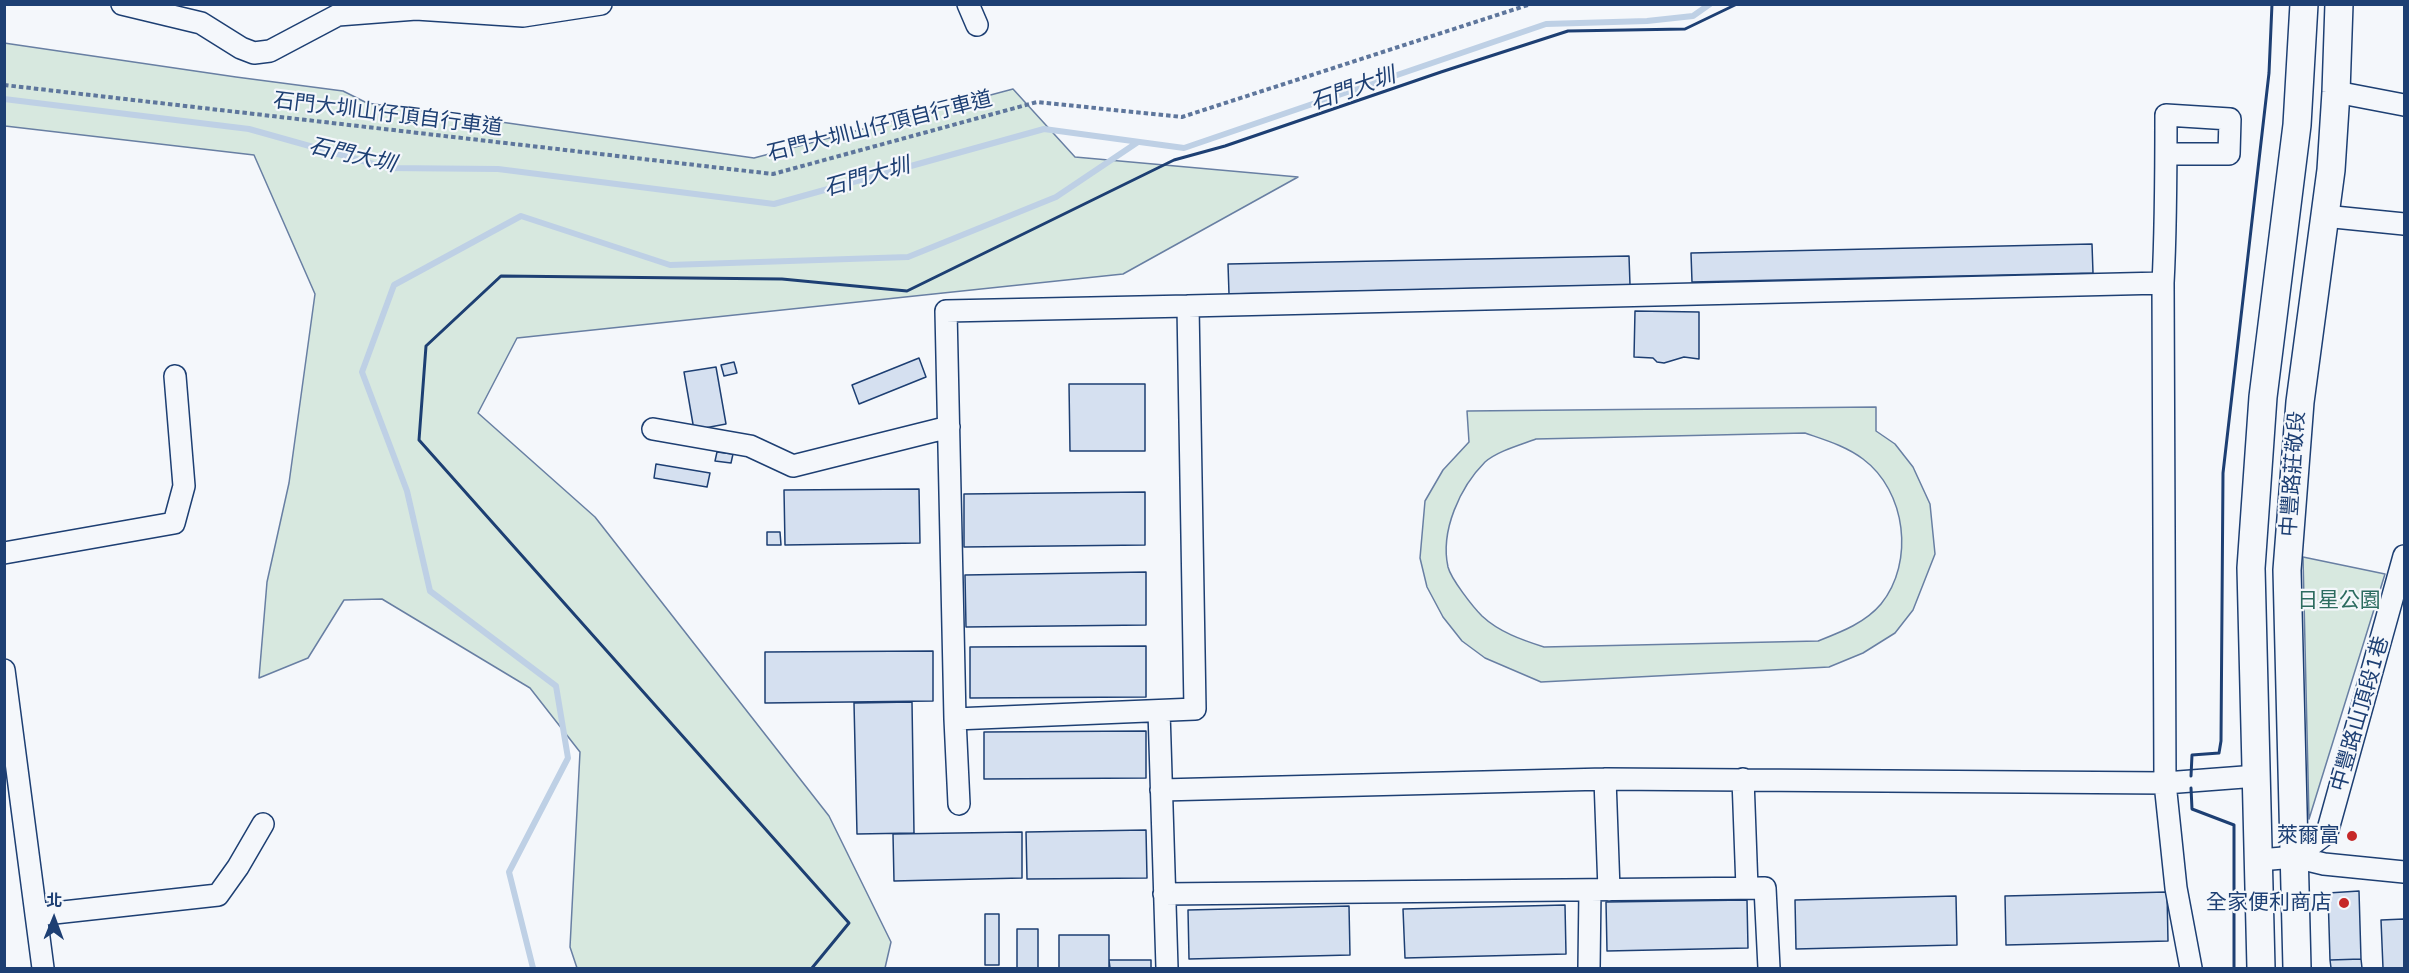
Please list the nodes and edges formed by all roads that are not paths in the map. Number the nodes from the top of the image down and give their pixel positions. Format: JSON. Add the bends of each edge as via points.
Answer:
{"nodes":[{"id":1,"x":122,"y":4,"type":"edge"},
{"id":2,"x":601,"y":4,"type":"edge"},
{"id":3,"x":968,"y":4,"type":"edge"},
{"id":4,"x":2304,"y":4,"type":"edge"},
{"id":5,"x":2339,"y":4,"type":"edge"},
{"id":6,"x":977,"y":25,"type":"dead end"},
{"id":7,"x":2336,"y":92,"type":"junction"},
{"id":8,"x":2404,"y":105,"type":"edge"},
{"id":9,"x":2166,"y":154,"type":"dead end"},
{"id":10,"x":2324,"y":216,"type":"junction"},
{"id":11,"x":2404,"y":224,"type":"edge"},
{"id":12,"x":2163,"y":283,"type":"junction"},
{"id":13,"x":1188,"y":306,"type":"junction"},
{"id":14,"x":175,"y":376,"type":"dead end"},
{"id":15,"x":949,"y":427,"type":"junction"},
{"id":16,"x":653,"y":429,"type":"dead end"},
{"id":17,"x":4,"y":553,"type":"edge"},
{"id":18,"x":2404,"y":556,"type":"edge"},
{"id":19,"x":4,"y":670,"type":"edge"},
{"id":20,"x":1159,"y":711,"type":"junction"},
{"id":21,"x":955,"y":719,"type":"junction"},
{"id":22,"x":2257,"y":776,"type":"junction"},
{"id":23,"x":1605,"y":778,"type":"junction"},
{"id":24,"x":1743,"y":779,"type":"junction"},
{"id":25,"x":2165,"y":783,"type":"junction"},
{"id":26,"x":1161,"y":790,"type":"junction"},
{"id":27,"x":958,"y":804,"type":"dead end"},
{"id":28,"x":263,"y":824,"type":"dead end"},
{"id":29,"x":2295,"y":857,"type":"junction"},
{"id":30,"x":2259,"y":860,"type":"junction"},
{"id":31,"x":2404,"y":872,"type":"edge"},
{"id":32,"x":1747,"y":888,"type":"junction"},
{"id":33,"x":1599,"y":890,"type":"junction"},
{"id":34,"x":1164,"y":894,"type":"junction"},
{"id":35,"x":36,"y":915,"type":"junction"},
{"id":36,"x":43,"y":969,"type":"edge"},
{"id":37,"x":1167,"y":969,"type":"edge"},
{"id":38,"x":1589,"y":969,"type":"edge"},
{"id":39,"x":1769,"y":969,"type":"edge"},
{"id":40,"x":2191,"y":969,"type":"edge"},
{"id":41,"x":2261,"y":969,"type":"edge"},
{"id":42,"x":2296,"y":969,"type":"edge"}],
"edges":[{"from":1,"to":2,"type":"street","via":[[201,23],[254,53],[270,51],[338,15],[417,9],[523,16]]},
{"from":3,"to":6,"type":"street"},
{"from":4,"to":22,"type":"main road","name":"中豐路莊敬段","via":[[2297,125],[2263,397],[2251,568]]},
{"from":5,"to":7,"type":"main road","name":"中豐路莊敬段"},
{"from":7,"to":8,"type":"street"},
{"from":7,"to":10,"type":"main road","name":"中豐路莊敬段"},
{"from":9,"to":12,"type":"street"},
{"from":10,"to":11,"type":"street"},
{"from":10,"to":29,"type":"main road","name":"中豐路莊敬段","via":[[2300,402],[2287,570]]},
{"from":12,"to":13,"type":"street"},
{"from":12,"to":25,"type":"street"},
{"from":13,"to":15,"type":"street","via":[[946,311]]},
{"from":13,"to":20,"type":"street","via":[[1195,709]]},
{"from":14,"to":17,"type":"street","via":[[184,486],[174,523]]},
{"from":15,"to":16,"type":"street","via":[[793,466],[750,446]]},
{"from":15,"to":21,"type":"street"},
{"from":18,"to":29,"type":"street","name":"中豐路山頂段1巷","via":[[2327,833]]},
{"from":19,"to":35,"type":"street"},
{"from":20,"to":21,"type":"street"},
{"from":20,"to":26,"type":"street"},
{"from":21,"to":27,"type":"street"},
{"from":22,"to":25,"type":"street"},
{"from":22,"to":30,"type":"main road","name":"中豐路莊敬段"},
{"from":23,"to":24,"type":"street"},
{"from":23,"to":26,"type":"street"},
{"from":23,"to":33,"type":"street"},
{"from":24,"to":25,"type":"street"},
{"from":24,"to":32,"type":"street"},
{"from":25,"to":40,"type":"street","via":[[2176,888]]},
{"from":26,"to":34,"type":"street"},
{"from":28,"to":35,"type":"street","via":[[218,895]]},
{"from":29,"to":30,"type":"street"},
{"from":29,"to":31,"type":"street"},
{"from":29,"to":42,"type":"main road","name":"中豐路莊敬段"},
{"from":30,"to":41,"type":"main road","name":"中豐路莊敬段"},
{"from":32,"to":33,"type":"street"},
{"from":32,"to":39,"type":"street","via":[[1766,888]]},
{"from":33,"to":34,"type":"street"},
{"from":33,"to":38,"type":"street"},
{"from":34,"to":37,"type":"street"},
{"from":35,"to":36,"type":"street"}]}
